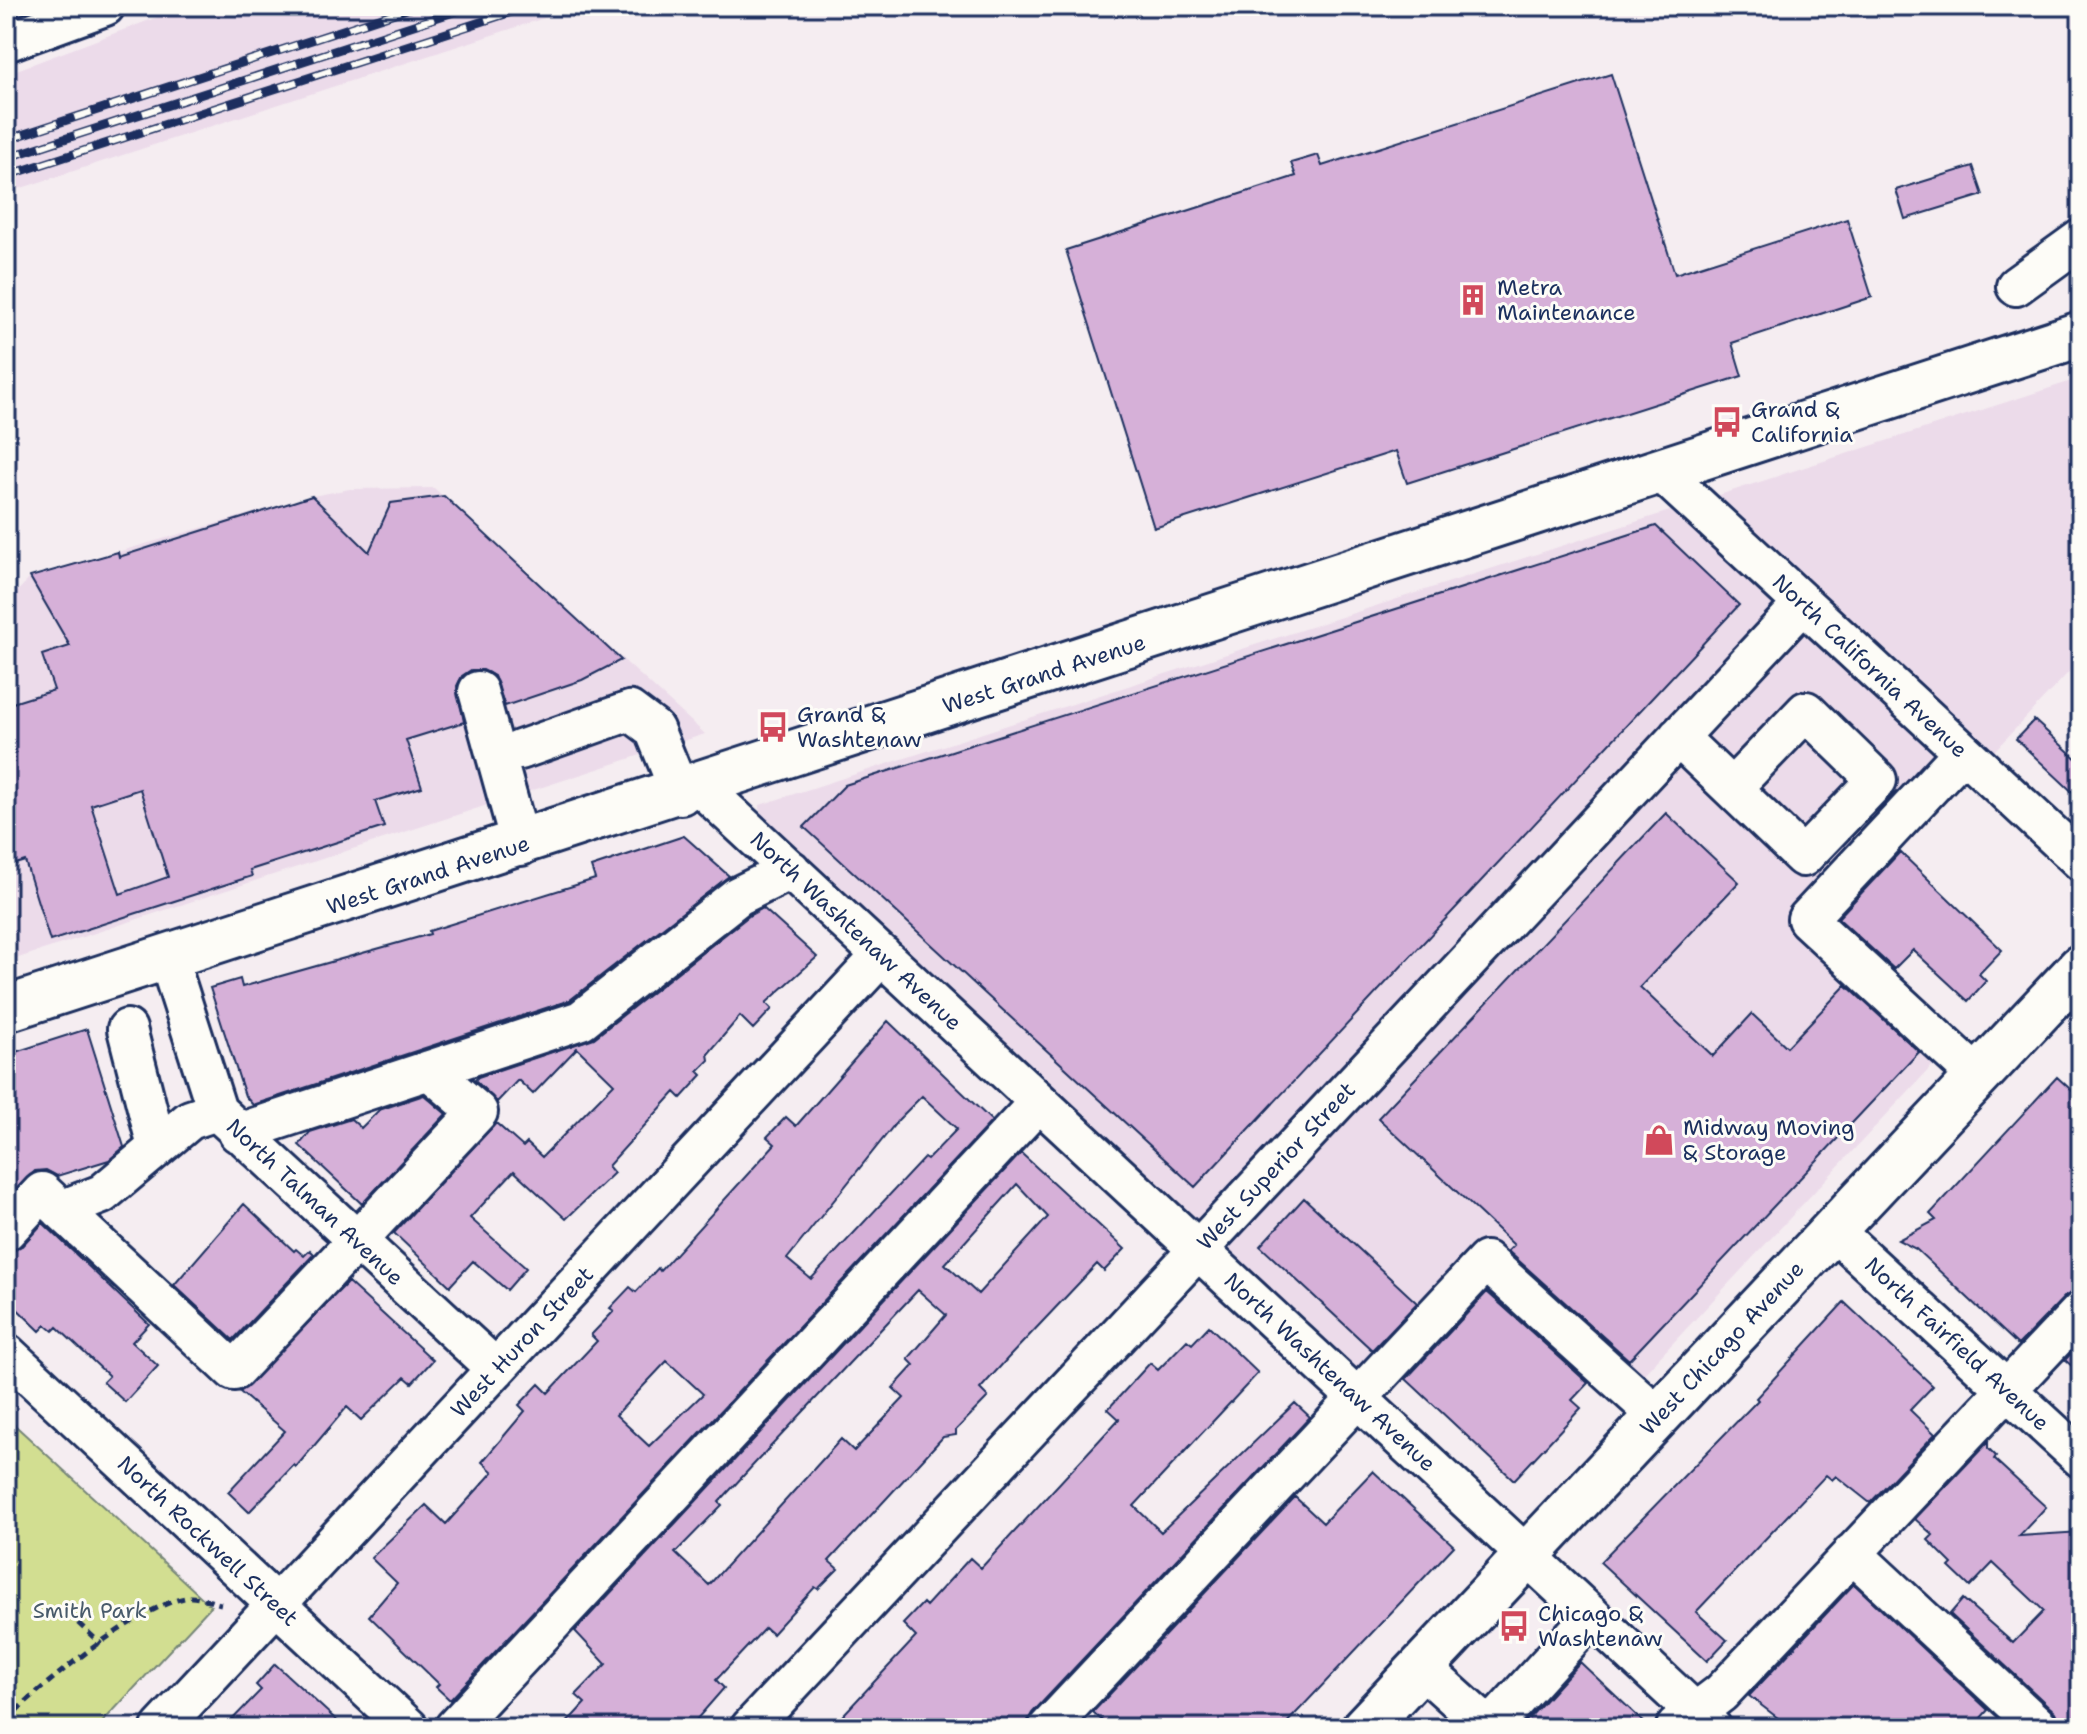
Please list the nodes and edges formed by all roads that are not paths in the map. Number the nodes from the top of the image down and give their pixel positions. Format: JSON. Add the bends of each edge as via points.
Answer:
{"nodes":[{"id":1,"x":105,"y":6,"type":"edge"},
{"id":2,"x":6,"y":42,"type":"edge"},
{"id":3,"x":2081,"y":239,"type":"edge"},
{"id":4,"x":2016,"y":286,"type":"dead end"},
{"id":5,"x":2081,"y":334,"type":"edge"},
{"id":6,"x":1659,"y":470,"type":"junction"},
{"id":7,"x":1803,"y":604,"type":"junction"},
{"id":8,"x":478,"y":691,"type":"dead end"},
{"id":9,"x":1678,"y":737,"type":"junction"},
{"id":10,"x":520,"y":750,"type":"dead end"},
{"id":11,"x":1963,"y":752,"type":"junction"},
{"id":12,"x":1732,"y":788,"type":"dead end"},
{"id":13,"x":691,"y":792,"type":"junction"},
{"id":14,"x":521,"y":846,"type":"junction"},
{"id":15,"x":2081,"y":861,"type":"edge"},
{"id":16,"x":791,"y":870,"type":"junction"},
{"id":17,"x":882,"y":955,"type":"junction"},
{"id":18,"x":168,"y":958,"type":"junction"},
{"id":19,"x":2081,"y":967,"type":"edge"},
{"id":20,"x":6,"y":1009,"type":"edge"},
{"id":21,"x":127,"y":1029,"type":"dead end"},
{"id":22,"x":429,"y":1070,"type":"junction"},
{"id":23,"x":1978,"y":1077,"type":"junction"},
{"id":24,"x":1039,"y":1102,"type":"junction"},
{"id":25,"x":227,"y":1122,"type":"junction"},
{"id":26,"x":157,"y":1147,"type":"junction"},
{"id":27,"x":61,"y":1210,"type":"junction"},
{"id":28,"x":1833,"y":1230,"type":"junction"},
{"id":29,"x":6,"y":1231,"type":"edge"},
{"id":30,"x":356,"y":1241,"type":"junction"},
{"id":31,"x":1198,"y":1250,"type":"junction"},
{"id":32,"x":2081,"y":1311,"type":"edge"},
{"id":33,"x":6,"y":1353,"type":"edge"},
{"id":34,"x":496,"y":1369,"type":"junction"},
{"id":35,"x":2007,"y":1389,"type":"junction"},
{"id":36,"x":1358,"y":1398,"type":"junction"},
{"id":37,"x":1658,"y":1416,"type":"junction"},
{"id":38,"x":2081,"y":1458,"type":"edge"},
{"id":39,"x":1852,"y":1553,"type":"junction"},
{"id":40,"x":1527,"y":1556,"type":"junction"},
{"id":41,"x":276,"y":1604,"type":"junction"},
{"id":42,"x":1592,"y":1616,"type":"junction"},
{"id":43,"x":1421,"y":1667,"type":"junction"},
{"id":44,"x":1694,"y":1723,"type":"edge"},
{"id":45,"x":161,"y":1728,"type":"edge"},
{"id":46,"x":409,"y":1728,"type":"edge"},
{"id":47,"x":454,"y":1728,"type":"edge"},
{"id":48,"x":750,"y":1728,"type":"edge"},
{"id":49,"x":1048,"y":1728,"type":"edge"},
{"id":50,"x":1364,"y":1728,"type":"edge"},
{"id":51,"x":1490,"y":1728,"type":"edge"},
{"id":52,"x":2040,"y":1728,"type":"edge"}],
"edges":[{"from":1,"to":2,"type":"street"},
{"from":3,"to":4,"type":"street"},
{"from":5,"to":6,"type":"main road","name":"West Grand Avenue"},
{"from":6,"to":7,"type":"street","name":"North California Avenue"},
{"from":6,"to":13,"type":"main road","name":"West Grand Avenue"},
{"from":7,"to":9,"type":"street","name":"West Superior Street"},
{"from":7,"to":11,"type":"street","name":"North California Avenue"},
{"from":8,"to":14,"type":"street"},
{"from":9,"to":12,"type":"street"},
{"from":9,"to":31,"type":"street","name":"West Superior Street"},
{"from":10,"to":13,"type":"street","via":[[630,711],[654,729]]},
{"from":11,"to":15,"type":"street","name":"North California Avenue"},
{"from":11,"to":23,"type":"street","via":[[1807,919]]},
{"from":13,"to":14,"type":"main road","name":"West Grand Avenue"},
{"from":13,"to":16,"type":"street","name":"North Washtenaw Avenue"},
{"from":14,"to":18,"type":"main road","name":"West Grand Avenue"},
{"from":16,"to":17,"type":"street","name":"North Washtenaw Avenue"},
{"from":16,"to":22,"type":"street","via":[[738,896],[581,1020]]},
{"from":17,"to":24,"type":"street","name":"North Washtenaw Avenue"},
{"from":17,"to":34,"type":"street","name":"West Huron Street"},
{"from":18,"to":20,"type":"main road","name":"West Grand Avenue"},
{"from":18,"to":25,"type":"street","name":"North Talman Avenue"},
{"from":19,"to":23,"type":"main road","name":"West Chicago Avenue"},
{"from":21,"to":26,"type":"street"},
{"from":22,"to":25,"type":"street"},
{"from":22,"to":30,"type":"street","via":[[478,1112]]},
{"from":23,"to":28,"type":"main road","name":"West Chicago Avenue"},
{"from":24,"to":31,"type":"street","name":"North Washtenaw Avenue"},
{"from":24,"to":47,"type":"street"},
{"from":25,"to":26,"type":"street","via":[[190,1120]]},
{"from":25,"to":30,"type":"street","name":"North Talman Avenue"},
{"from":26,"to":27,"type":"street","via":[[102,1194]]},
{"from":27,"to":29,"type":"street","via":[[42,1192]]},
{"from":27,"to":30,"type":"street","via":[[234,1371]]},
{"from":28,"to":35,"type":"street","name":"North Fairfield Avenue"},
{"from":28,"to":37,"type":"main road","name":"West Chicago Avenue"},
{"from":30,"to":34,"type":"street","name":"North Talman Avenue"},
{"from":31,"to":36,"type":"street","name":"North Washtenaw Avenue"},
{"from":31,"to":48,"type":"street","name":"West Superior Street"},
{"from":32,"to":35,"type":"street"},
{"from":33,"to":41,"type":"street","name":"North Rockwell Street"},
{"from":34,"to":41,"type":"street","name":"West Huron Street"},
{"from":35,"to":38,"type":"street","name":"North Fairfield Avenue"},
{"from":35,"to":39,"type":"street"},
{"from":36,"to":37,"type":"street","via":[[1486,1261]]},
{"from":36,"to":40,"type":"street","name":"North Washtenaw Avenue"},
{"from":36,"to":49,"type":"street"},
{"from":37,"to":40,"type":"main road","name":"West Chicago Avenue"},
{"from":39,"to":44,"type":"street"},
{"from":39,"to":52,"type":"street"},
{"from":40,"to":42,"type":"street","name":"North Washtenaw Avenue"},
{"from":40,"to":43,"type":"main road","name":"West Chicago Avenue"},
{"from":41,"to":45,"type":"street","name":"West Huron Street"},
{"from":41,"to":46,"type":"street","name":"North Rockwell Street"},
{"from":42,"to":44,"type":"street","name":"North Washtenaw Avenue"},
{"from":42,"to":51,"type":"street"},
{"from":43,"to":50,"type":"main road","name":"West Chicago Avenue"},
{"from":43,"to":51,"type":"street"}]}
